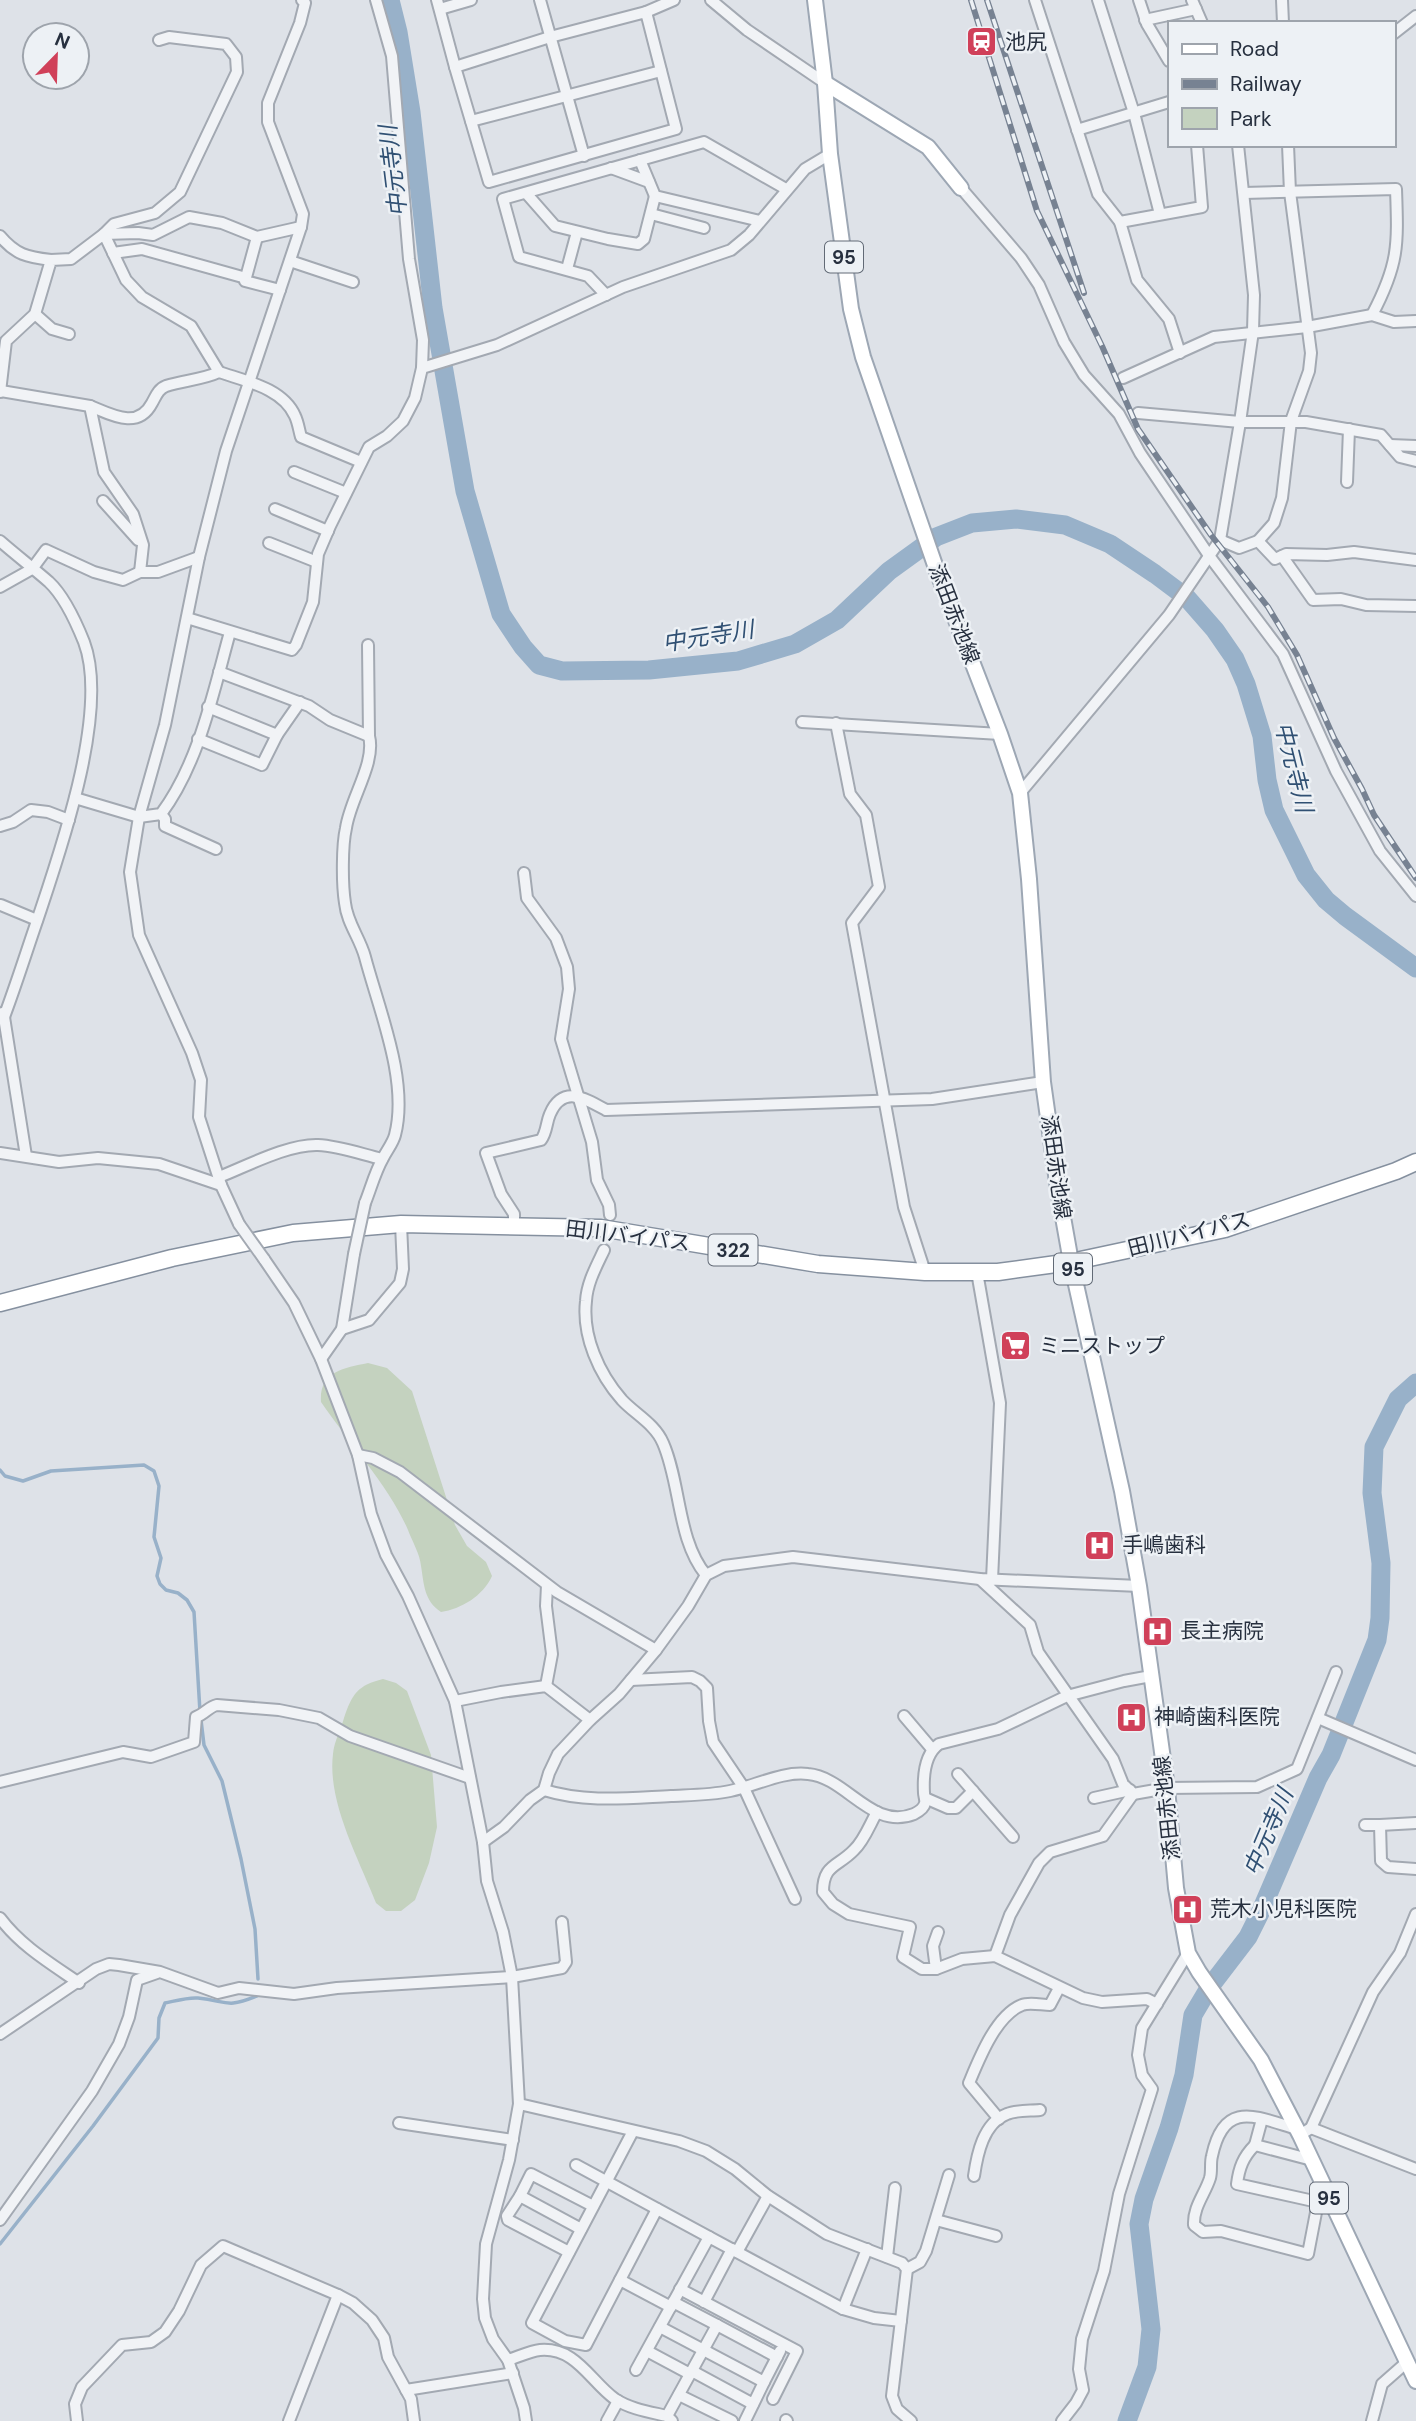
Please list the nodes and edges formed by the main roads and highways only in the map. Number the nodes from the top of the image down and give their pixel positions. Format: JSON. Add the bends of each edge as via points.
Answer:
{"nodes":[{"id":1,"x":815,"y":0,"type":"edge"},
{"id":2,"x":825,"y":83,"type":"junction"},
{"id":3,"x":961,"y":188,"type":"road end"},
{"id":4,"x":1416,"y":1162,"type":"edge"},
{"id":5,"x":1071,"y":1262,"type":"junction"},
{"id":6,"x":5,"y":1301,"type":"edge"},
{"id":7,"x":1416,"y":2381,"type":"edge"}],
"edges":[{"from":1,"to":2,"type":"main road","name":"添田赤池線","number":"95"},
{"from":2,"to":3,"type":"main road","via":[[928,147]]},
{"from":2,"to":5,"type":"main road","name":"添田赤池線","number":"95","via":[[851,309],[863,357],[1020,793],[1043,1082]]},
{"from":4,"to":5,"type":"highway","name":"田川バイパス","number":"322","via":[[1225,1229]]},
{"from":5,"to":6,"type":"highway","name":"田川バイパス","number":"322","via":[[998,1272],[925,1272],[818,1264],[601,1228],[401,1224],[293,1234],[172,1258]]},
{"from":5,"to":7,"type":"main road","name":"添田赤池線","number":"95","via":[[1139,1586],[1188,1953],[1303,2131],[1324,2199]]}]}
